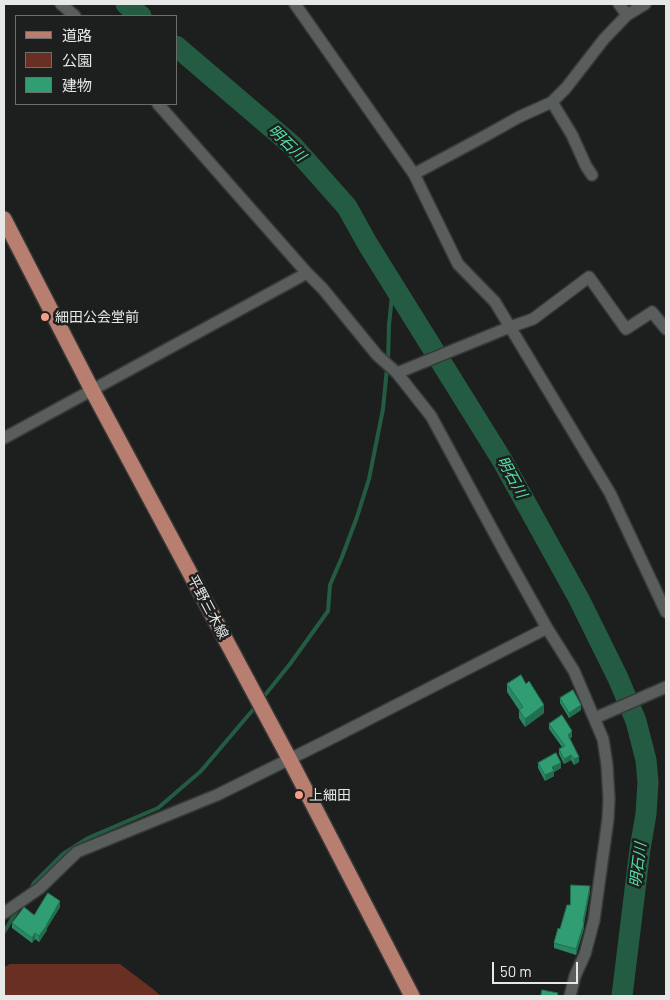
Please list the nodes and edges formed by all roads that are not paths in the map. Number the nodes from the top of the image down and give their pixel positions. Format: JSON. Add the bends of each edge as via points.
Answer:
{"nodes":[{"id":1,"x":61,"y":4,"type":"edge"},
{"id":2,"x":295,"y":4,"type":"edge"},
{"id":3,"x":619,"y":4,"type":"edge"},
{"id":4,"x":646,"y":4,"type":"edge"},
{"id":5,"x":74,"y":15,"type":"edge"},
{"id":6,"x":627,"y":15,"type":"junction"},
{"id":7,"x":552,"y":102,"type":"junction"},
{"id":8,"x":159,"y":105,"type":"edge"},
{"id":9,"x":414,"y":174,"type":"junction"},
{"id":10,"x":592,"y":175,"type":"dead end"},
{"id":11,"x":4,"y":219,"type":"edge"},
{"id":12,"x":306,"y":273,"type":"junction"},
{"id":13,"x":510,"y":327,"type":"junction"},
{"id":14,"x":666,"y":329,"type":"edge"},
{"id":15,"x":397,"y":373,"type":"junction"},
{"id":16,"x":92,"y":390,"type":"junction"},
{"id":17,"x":4,"y":438,"type":"edge"},
{"id":18,"x":666,"y":612,"type":"edge"},
{"id":19,"x":546,"y":628,"type":"junction"},
{"id":20,"x":664,"y":689,"type":"edge"},
{"id":21,"x":595,"y":718,"type":"junction"},
{"id":22,"x":290,"y":760,"type":"junction"},
{"id":23,"x":4,"y":913,"type":"edge"},
{"id":24,"x":412,"y":996,"type":"edge"},
{"id":25,"x":570,"y":996,"type":"edge"}],
"edges":[{"from":1,"to":5,"type":"street"},
{"from":2,"to":9,"type":"street"},
{"from":3,"to":6,"type":"street"},
{"from":4,"to":6,"type":"street"},
{"from":6,"to":7,"type":"street"},
{"from":7,"to":9,"type":"street","via":[[519,116]]},
{"from":7,"to":10,"type":"street"},
{"from":8,"to":12,"type":"street"},
{"from":9,"to":13,"type":"street","via":[[458,264],[496,302]]},
{"from":11,"to":16,"type":"main road","name":"平野三木線"},
{"from":12,"to":15,"type":"street","via":[[377,355]]},
{"from":12,"to":16,"type":"street"},
{"from":13,"to":14,"type":"street","via":[[533,319],[589,277],[626,329],[652,312]]},
{"from":13,"to":15,"type":"street"},
{"from":13,"to":18,"type":"street","via":[[610,493]]},
{"from":15,"to":19,"type":"street","via":[[432,416]]},
{"from":16,"to":17,"type":"street"},
{"from":16,"to":22,"type":"main road","name":"平野三木線"},
{"from":19,"to":21,"type":"street","via":[[574,671]]},
{"from":19,"to":22,"type":"street"},
{"from":20,"to":21,"type":"street"},
{"from":21,"to":25,"type":"street","via":[[603,739],[607,766],[608,819],[594,920]]},
{"from":22,"to":23,"type":"street","via":[[217,795],[77,852],[40,888]]},
{"from":22,"to":24,"type":"main road","name":"平野三木線"}]}
